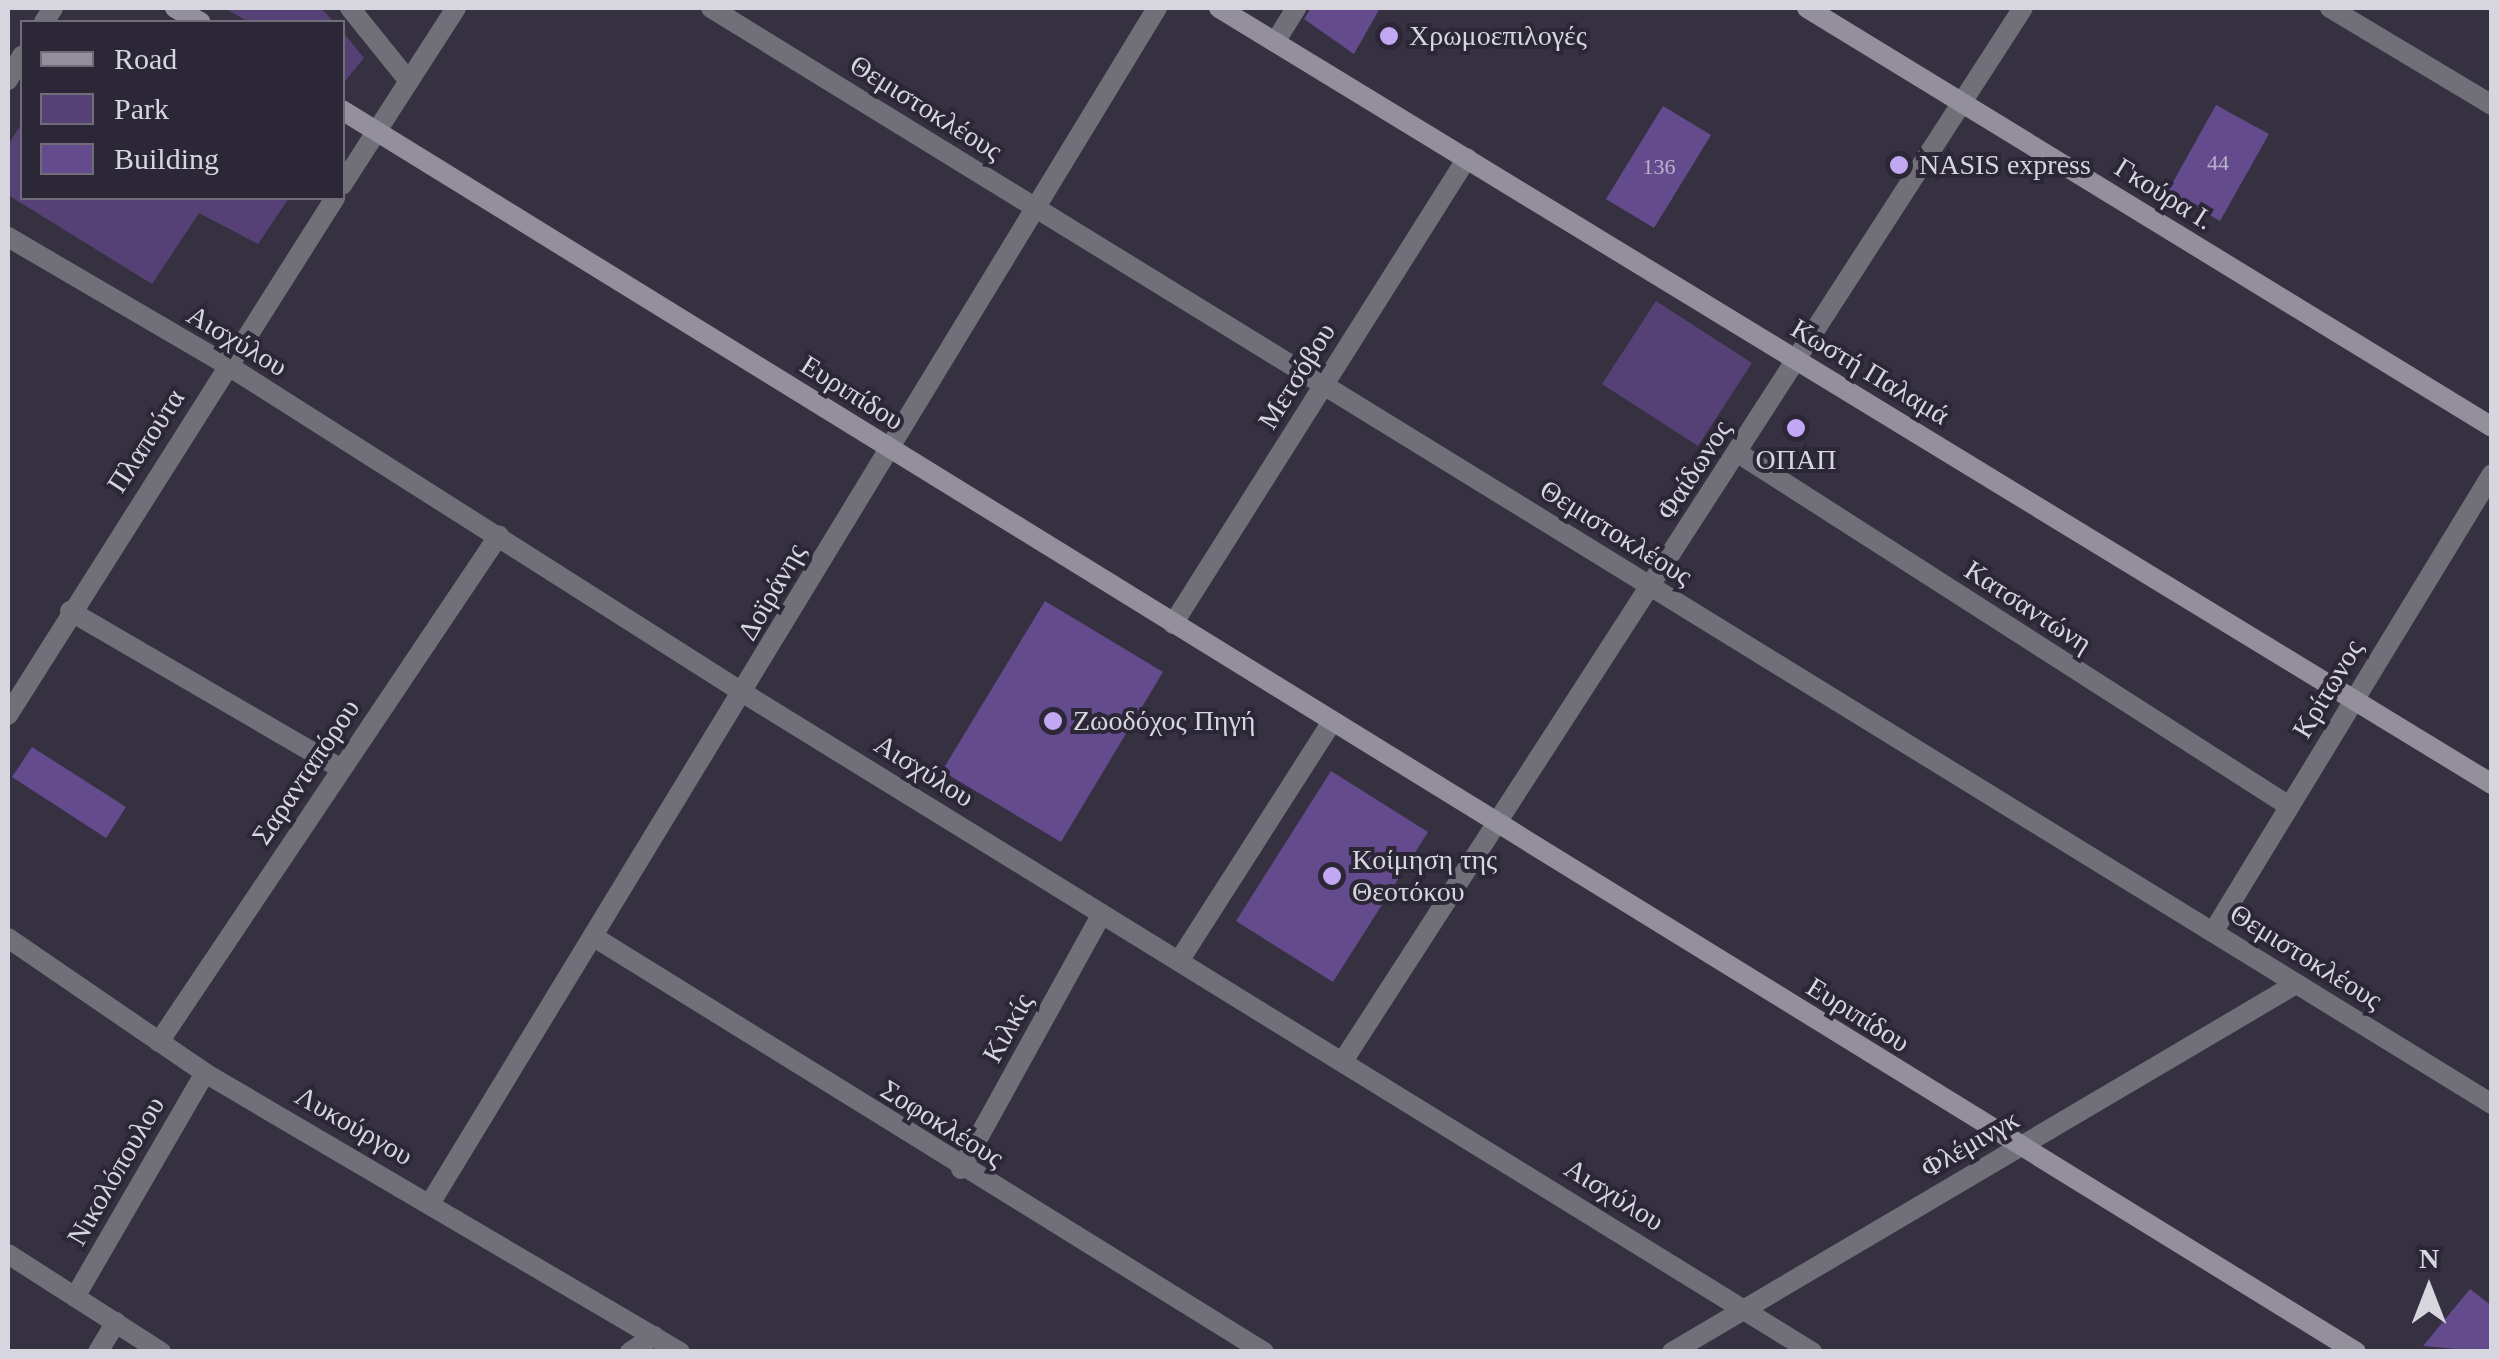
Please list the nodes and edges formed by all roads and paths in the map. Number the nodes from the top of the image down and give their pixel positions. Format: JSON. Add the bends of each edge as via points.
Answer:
{"nodes":[{"id":1,"x":350,"y":8,"type":"edge"},
{"id":2,"x":456,"y":8,"type":"edge"},
{"id":3,"x":712,"y":8,"type":"edge"},
{"id":4,"x":1157,"y":8,"type":"edge"},
{"id":5,"x":1219,"y":8,"type":"edge"},
{"id":6,"x":1296,"y":8,"type":"edge"},
{"id":7,"x":1808,"y":8,"type":"edge"},
{"id":8,"x":2023,"y":8,"type":"edge"},
{"id":9,"x":2330,"y":8,"type":"edge"},
{"id":10,"x":1275,"y":42,"type":"junction"},
{"id":11,"x":409,"y":81,"type":"junction"},
{"id":12,"x":1964,"y":104,"type":"junction"},
{"id":13,"x":2492,"y":105,"type":"edge"},
{"id":14,"x":345,"y":112,"type":"edge"},
{"id":15,"x":377,"y":131,"type":"junction"},
{"id":16,"x":1467,"y":158,"type":"junction"},
{"id":17,"x":345,"y":180,"type":"edge"},
{"id":18,"x":333,"y":200,"type":"edge"},
{"id":19,"x":1035,"y":207,"type":"junction"},
{"id":20,"x":8,"y":237,"type":"edge"},
{"id":21,"x":1798,"y":361,"type":"junction"},
{"id":22,"x":227,"y":365,"type":"junction"},
{"id":23,"x":1324,"y":385,"type":"junction"},
{"id":24,"x":2492,"y":427,"type":"edge"},
{"id":25,"x":888,"y":448,"type":"junction"},
{"id":26,"x":1738,"y":454,"type":"junction"},
{"id":27,"x":2492,"y":474,"type":"edge"},
{"id":28,"x":499,"y":535,"type":"junction"},
{"id":29,"x":1651,"y":587,"type":"junction"},
{"id":30,"x":70,"y":611,"type":"junction"},
{"id":31,"x":1173,"y":624,"type":"junction"},
{"id":32,"x":745,"y":694,"type":"junction"},
{"id":33,"x":2354,"y":700,"type":"junction"},
{"id":34,"x":8,"y":715,"type":"edge"},
{"id":35,"x":1332,"y":722,"type":"junction"},
{"id":36,"x":340,"y":769,"type":"junction"},
{"id":37,"x":2492,"y":784,"type":"edge"},
{"id":38,"x":2289,"y":806,"type":"junction"},
{"id":39,"x":1498,"y":823,"type":"junction"},
{"id":40,"x":1102,"y":914,"type":"junction"},
{"id":41,"x":2213,"y":932,"type":"junction"},
{"id":42,"x":594,"y":937,"type":"junction"},
{"id":43,"x":8,"y":938,"type":"edge"},
{"id":44,"x":1180,"y":961,"type":"junction"},
{"id":45,"x":2296,"y":984,"type":"junction"},
{"id":46,"x":160,"y":1042,"type":"junction"},
{"id":47,"x":1343,"y":1061,"type":"junction"},
{"id":48,"x":205,"y":1073,"type":"junction"},
{"id":49,"x":2492,"y":1104,"type":"edge"},
{"id":50,"x":2019,"y":1148,"type":"junction"},
{"id":51,"x":961,"y":1169,"type":"junction"},
{"id":52,"x":431,"y":1202,"type":"junction"},
{"id":53,"x":8,"y":1254,"type":"edge"},
{"id":54,"x":75,"y":1297,"type":"junction"},
{"id":55,"x":1745,"y":1308,"type":"junction"},
{"id":56,"x":116,"y":1322,"type":"junction"},
{"id":57,"x":654,"y":1336,"type":"junction"},
{"id":58,"x":98,"y":1352,"type":"edge"},
{"id":59,"x":162,"y":1352,"type":"edge"},
{"id":60,"x":630,"y":1352,"type":"edge"},
{"id":61,"x":680,"y":1352,"type":"edge"},
{"id":62,"x":1264,"y":1352,"type":"edge"},
{"id":63,"x":1672,"y":1352,"type":"edge"},
{"id":64,"x":1812,"y":1352,"type":"edge"},
{"id":65,"x":2356,"y":1352,"type":"edge"}],
"edges":[{"from":1,"to":11,"type":"street"},
{"from":2,"to":11,"type":"street"},
{"from":3,"to":19,"type":"street","name":"Θεμιστοκλέους"},
{"from":4,"to":19,"type":"street","name":"Δοϊράνης"},
{"from":5,"to":10,"type":"street","name":"Κωστή Παλαμά"},
{"from":6,"to":10,"type":"street"},
{"from":7,"to":12,"type":"street","name":"Γκούρα Ι."},
{"from":8,"to":12,"type":"street","name":"Φαίδωνος"},
{"from":9,"to":13,"type":"street"},
{"from":10,"to":16,"type":"street","name":"Κωστή Παλαμά"},
{"from":11,"to":15,"type":"street"},
{"from":12,"to":21,"type":"street","name":"Φαίδωνος"},
{"from":12,"to":24,"type":"street","name":"Γκούρα Ι."},
{"from":14,"to":15,"type":"street","name":"Ευριπίδου"},
{"from":15,"to":17,"type":"street"},
{"from":15,"to":25,"type":"street","name":"Ευριπίδου"},
{"from":16,"to":21,"type":"street","name":"Κωστή Παλαμά"},
{"from":16,"to":23,"type":"street","name":"Μετσόβου"},
{"from":18,"to":22,"type":"street","name":"Πλαπούτα"},
{"from":19,"to":23,"type":"street","name":"Θεμιστοκλέους"},
{"from":19,"to":25,"type":"street","name":"Δοϊράνης"},
{"from":20,"to":22,"type":"street","name":"Αισχύλου"},
{"from":21,"to":26,"type":"street","name":"Φαίδωνος"},
{"from":21,"to":33,"type":"street","name":"Κωστή Παλαμά"},
{"from":22,"to":28,"type":"street","name":"Αισχύλου"},
{"from":22,"to":30,"type":"street","name":"Πλαπούτα"},
{"from":23,"to":29,"type":"street","name":"Θεμιστοκλέους"},
{"from":23,"to":31,"type":"street","name":"Μετσόβου"},
{"from":25,"to":31,"type":"street","name":"Ευριπίδου"},
{"from":25,"to":32,"type":"street","name":"Δοϊράνης"},
{"from":26,"to":29,"type":"street","name":"Φαίδωνος"},
{"from":26,"to":38,"type":"street","name":"Κατσαντώνη"},
{"from":27,"to":33,"type":"street","name":"Κρίτωνος"},
{"from":28,"to":32,"type":"street","name":"Αισχύλου"},
{"from":28,"to":36,"type":"street","name":"Σαρανταπόρου"},
{"from":29,"to":39,"type":"street","name":"Φαίδωνος"},
{"from":29,"to":41,"type":"street","name":"Θεμιστοκλέους"},
{"from":30,"to":34,"type":"street","name":"Πλαπούτα"},
{"from":30,"to":36,"type":"street"},
{"from":31,"to":35,"type":"street","name":"Ευριπίδου"},
{"from":32,"to":40,"type":"street","name":"Αισχύλου"},
{"from":32,"to":42,"type":"street","name":"Δοϊράνης"},
{"from":33,"to":37,"type":"street","name":"Κωστή Παλαμά"},
{"from":33,"to":38,"type":"street","name":"Κρίτωνος"},
{"from":35,"to":39,"type":"street","name":"Ευριπίδου"},
{"from":35,"to":44,"type":"street"},
{"from":36,"to":46,"type":"street","name":"Σαρανταπόρου"},
{"from":38,"to":41,"type":"street","name":"Κρίτωνος"},
{"from":39,"to":47,"type":"street","name":"Φαίδωνος"},
{"from":39,"to":50,"type":"street","name":"Ευριπίδου"},
{"from":40,"to":44,"type":"street","name":"Αισχύλου"},
{"from":40,"to":51,"type":"street","name":"Κιλκίς"},
{"from":41,"to":45,"type":"street","name":"Θεμιστοκλέους"},
{"from":42,"to":51,"type":"street","name":"Σοφοκλέους"},
{"from":42,"to":52,"type":"street","name":"Δοϊράνης"},
{"from":43,"to":46,"type":"street","name":"Λυκούργου"},
{"from":44,"to":47,"type":"street","name":"Αισχύλου"},
{"from":45,"to":49,"type":"street","name":"Θεμιστοκλέους"},
{"from":45,"to":50,"type":"street","name":"Φλέμινγκ"},
{"from":46,"to":48,"type":"street","name":"Λυκούργου"},
{"from":47,"to":55,"type":"street","name":"Αισχύλου"},
{"from":48,"to":52,"type":"street","name":"Λυκούργου"},
{"from":48,"to":54,"type":"street","name":"Νικολόπουλου"},
{"from":50,"to":55,"type":"street","name":"Φλέμινγκ"},
{"from":50,"to":65,"type":"street","name":"Ευριπίδου"},
{"from":51,"to":62,"type":"street","name":"Σοφοκλέους"},
{"from":52,"to":57,"type":"street","name":"Λυκούργου"},
{"from":53,"to":54,"type":"street"},
{"from":54,"to":56,"type":"street"},
{"from":55,"to":63,"type":"street","name":"Φλέμινγκ"},
{"from":55,"to":64,"type":"street","name":"Αισχύλου"},
{"from":56,"to":58,"type":"street"},
{"from":56,"to":59,"type":"street"},
{"from":57,"to":60,"type":"street"},
{"from":57,"to":61,"type":"street","name":"Λυκούργου"}]}
